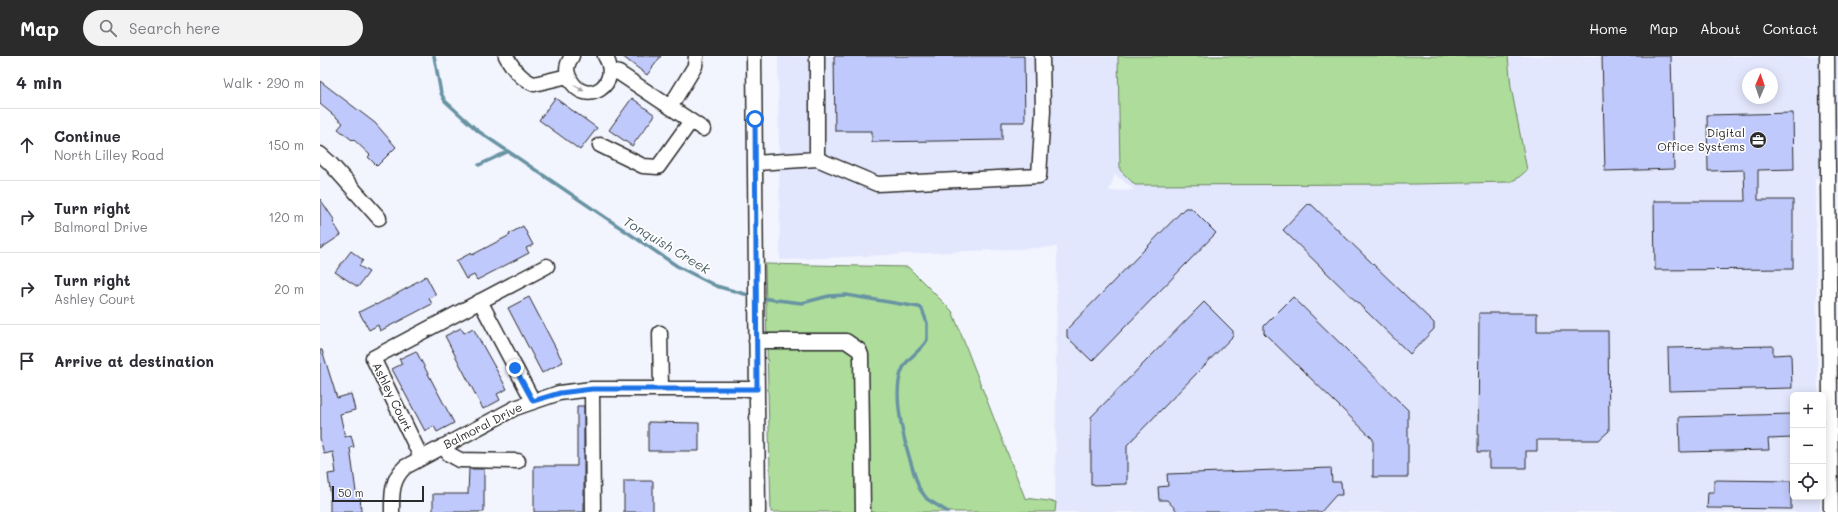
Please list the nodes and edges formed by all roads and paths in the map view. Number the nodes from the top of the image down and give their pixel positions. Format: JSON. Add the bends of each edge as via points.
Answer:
{"nodes":[{"id":1,"x":506,"y":56,"type":"edge"},
{"id":2,"x":572,"y":56,"type":"edge"},
{"id":3,"x":605,"y":56,"type":"edge"},
{"id":4,"x":696,"y":56,"type":"edge"},
{"id":5,"x":754,"y":56,"type":"edge"},
{"id":6,"x":817,"y":56,"type":"edge"},
{"id":7,"x":1042,"y":56,"type":"edge"},
{"id":8,"x":1827,"y":56,"type":"edge"},
{"id":9,"x":611,"y":71,"type":"junction"},
{"id":10,"x":568,"y":76,"type":"junction"},
{"id":11,"x":670,"y":107,"type":"junction"},
{"id":12,"x":691,"y":121,"type":"junction"},
{"id":13,"x":703,"y":129,"type":"dead end"},
{"id":14,"x":600,"y":145,"type":"dead end"},
{"id":15,"x":320,"y":154,"type":"edge"},
{"id":16,"x":817,"y":159,"type":"junction"},
{"id":17,"x":755,"y":163,"type":"junction"},
{"id":18,"x":379,"y":218,"type":"dead end"},
{"id":19,"x":547,"y":266,"type":"dead end"},
{"id":20,"x":480,"y":301,"type":"junction"},
{"id":21,"x":660,"y":333,"type":"dead end"},
{"id":22,"x":756,"y":340,"type":"junction"},
{"id":23,"x":592,"y":389,"type":"junction"},
{"id":24,"x":661,"y":389,"type":"junction"},
{"id":25,"x":757,"y":389,"type":"junction"},
{"id":26,"x":533,"y":401,"type":"junction"},
{"id":27,"x":442,"y":446,"type":"junction"},
{"id":28,"x":421,"y":457,"type":"junction"},
{"id":29,"x":518,"y":461,"type":"dead end"},
{"id":30,"x":392,"y":512,"type":"edge"},
{"id":31,"x":592,"y":512,"type":"edge"},
{"id":32,"x":758,"y":512,"type":"edge"},
{"id":33,"x":863,"y":512,"type":"edge"},
{"id":34,"x":1831,"y":512,"type":"edge"}],
"edges":[{"from":1,"to":10,"type":"street","via":[[514,69],[534,84]]},
{"from":2,"to":10,"type":"street","via":[[566,71]]},
{"from":3,"to":9,"type":"street"},
{"from":4,"to":11,"type":"street","via":[[695,66]]},
{"from":5,"to":17,"type":"street"},
{"from":6,"to":16,"type":"street"},
{"from":7,"to":16,"type":"street","via":[[1040,176],[877,184]]},
{"from":8,"to":34,"type":"street"},
{"from":10,"to":9,"type":"street","one_way":true,"via":[[579,90],[593,93],[603,87]]},
{"from":9,"to":11,"type":"street","via":[[619,73]]},
{"from":11,"to":12,"type":"street"},
{"from":12,"to":13,"type":"street"},
{"from":12,"to":14,"type":"street","via":[[658,167],[643,166]]},
{"from":15,"to":18,"type":"street"},
{"from":16,"to":17,"type":"street"},
{"from":17,"to":22,"type":"street"},
{"from":19,"to":20,"type":"street","name":"Ashley Court"},
{"from":20,"to":26,"type":"street"},
{"from":20,"to":28,"type":"street","name":"Ashley Court","via":[[373,358]]},
{"from":21,"to":24,"type":"street"},
{"from":22,"to":25,"type":"street"},
{"from":22,"to":33,"type":"street","via":[[846,341],[859,350]]},
{"from":23,"to":24,"type":"street","name":"Balmoral Drive"},
{"from":23,"to":26,"type":"street","name":"Balmoral Drive","via":[[560,393]]},
{"from":23,"to":31,"type":"street"},
{"from":24,"to":25,"type":"street","name":"Balmoral Drive"},
{"from":25,"to":32,"type":"street"},
{"from":26,"to":27,"type":"street","name":"Balmoral Drive"},
{"from":27,"to":28,"type":"street","name":"Balmoral Drive"},
{"from":27,"to":29,"type":"street","via":[[449,454],[460,460]]},
{"from":28,"to":30,"type":"street","name":"Balmoral Drive","via":[[405,467],[396,478]]}]}
